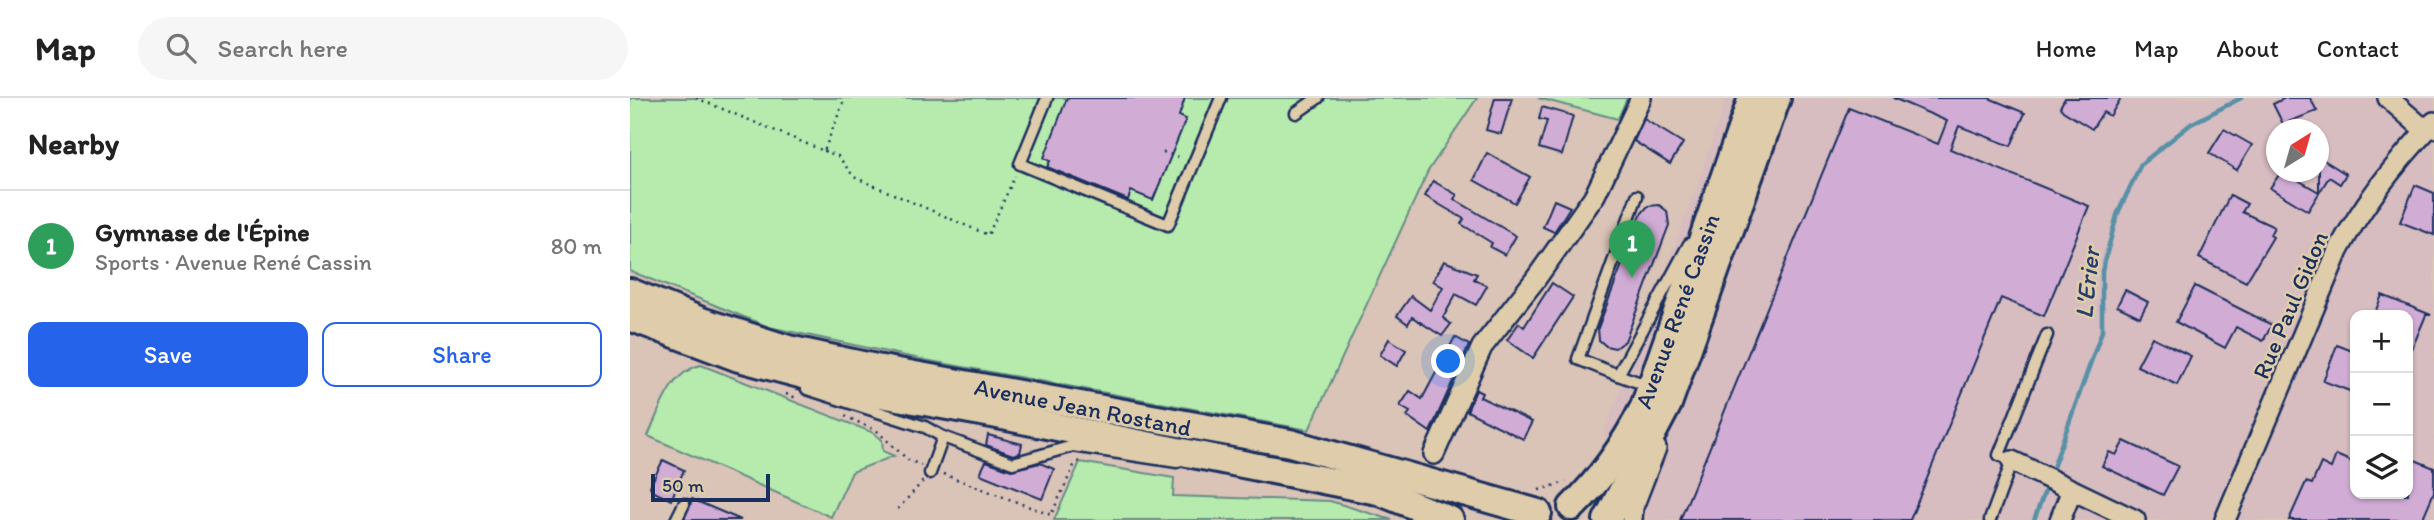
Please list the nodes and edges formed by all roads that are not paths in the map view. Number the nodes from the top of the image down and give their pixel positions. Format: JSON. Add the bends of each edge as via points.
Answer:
{"nodes":[{"id":1,"x":1047,"y":98,"type":"edge"},
{"id":2,"x":1221,"y":98,"type":"edge"},
{"id":3,"x":1318,"y":98,"type":"edge"},
{"id":4,"x":1641,"y":98,"type":"edge"},
{"id":5,"x":1752,"y":98,"type":"edge"},
{"id":6,"x":1777,"y":98,"type":"edge"},
{"id":7,"x":2388,"y":98,"type":"edge"},
{"id":8,"x":1296,"y":113,"type":"dead end"},
{"id":9,"x":2432,"y":126,"type":"edge"},
{"id":10,"x":1719,"y":192,"type":"junction"},
{"id":11,"x":1637,"y":196,"type":"dead end"},
{"id":12,"x":630,"y":292,"type":"edge"},
{"id":13,"x":630,"y":317,"type":"edge"},
{"id":14,"x":2047,"y":335,"type":"dead end"},
{"id":15,"x":739,"y":358,"type":"junction"},
{"id":16,"x":1618,"y":375,"type":"junction"},
{"id":17,"x":1659,"y":395,"type":"junction"},
{"id":18,"x":943,"y":438,"type":"junction"},
{"id":19,"x":1434,"y":454,"type":"dead end"},
{"id":20,"x":2020,"y":464,"type":"junction"},
{"id":21,"x":1275,"y":469,"type":"junction"},
{"id":22,"x":930,"y":473,"type":"road end"},
{"id":23,"x":2071,"y":490,"type":"junction"},
{"id":24,"x":684,"y":503,"type":"dead end"},
{"id":25,"x":1578,"y":503,"type":"edge"},
{"id":26,"x":1535,"y":508,"type":"edge"},
{"id":27,"x":677,"y":520,"type":"edge"},
{"id":28,"x":1450,"y":520,"type":"edge"},
{"id":29,"x":1607,"y":520,"type":"edge"},
{"id":30,"x":1632,"y":520,"type":"edge"},
{"id":31,"x":1990,"y":520,"type":"edge"},
{"id":32,"x":2060,"y":520,"type":"edge"},
{"id":33,"x":2135,"y":520,"type":"edge"},
{"id":34,"x":2225,"y":520,"type":"edge"}],
"edges":[{"from":1,"to":2,"type":"lane","via":[[1020,164],[1168,225]]},
{"from":3,"to":8,"type":"lane"},
{"from":4,"to":19,"type":"street","via":[[1595,195],[1482,347]]},
{"from":5,"to":10,"type":"main road","name":"Avenue René Cassin"},
{"from":6,"to":17,"type":"main road","name":"Avenue René Cassin"},
{"from":7,"to":9,"type":"street","via":[[2418,125]]},
{"from":9,"to":34,"type":"street","name":"Rue Paul Gidon","via":[[2383,178],[2338,251]]},
{"from":10,"to":16,"type":"lane"},
{"from":10,"to":17,"type":"main road","name":"Avenue René Cassin"},
{"from":11,"to":16,"type":"lane","via":[[1578,359]]},
{"from":12,"to":26,"type":"main road","name":"Avenue Jean Rostand","via":[[788,349],[1290,443]]},
{"from":13,"to":15,"type":"main road","name":"Avenue Jean Rostand"},
{"from":14,"to":20,"type":"lane","via":[[1999,455]]},
{"from":15,"to":18,"type":"lane","via":[[805,388],[925,427]]},
{"from":15,"to":21,"type":"main road","name":"Avenue Jean Rostand","via":[[864,391]]},
{"from":16,"to":17,"type":"lane"},
{"from":17,"to":25,"type":"main road","name":"Avenue René Cassin"},
{"from":17,"to":29,"type":"main road","name":"Avenue René Cassin"},
{"from":17,"to":30,"type":"street","name":"Avenue René Cassin","via":[[1662,433]]},
{"from":18,"to":21,"type":"lane","via":[[1013,463],[1073,446],[1156,461]]},
{"from":18,"to":22,"type":"lane"},
{"from":20,"to":23,"type":"street"},
{"from":20,"to":31,"type":"lane"},
{"from":21,"to":28,"type":"main road","name":"Avenue Jean Rostand","via":[[1378,491]]},
{"from":23,"to":32,"type":"street"},
{"from":23,"to":33,"type":"street"},
{"from":24,"to":27,"type":"lane"},
{"from":25,"to":26,"type":"main road","name":"Avenue Jean Rostand"}]}
